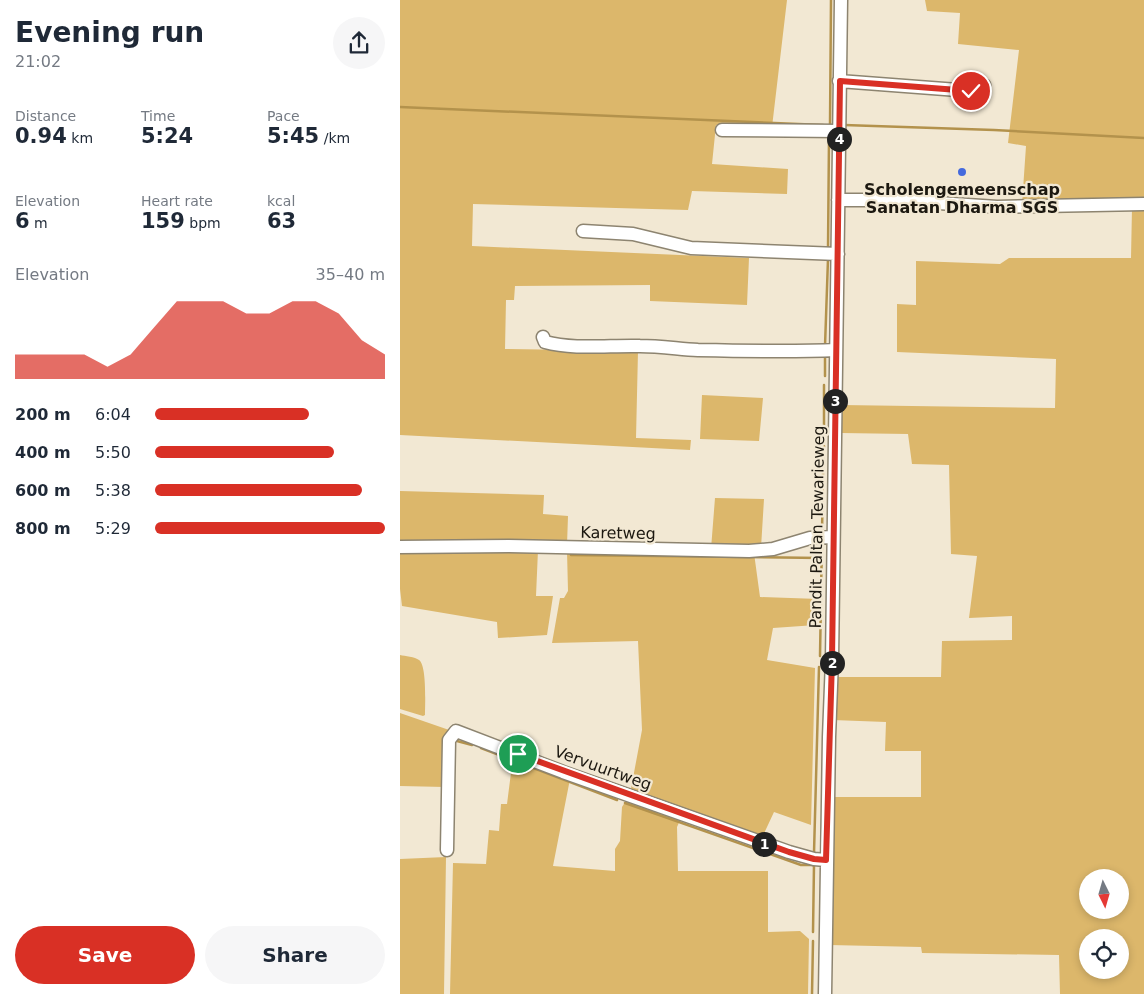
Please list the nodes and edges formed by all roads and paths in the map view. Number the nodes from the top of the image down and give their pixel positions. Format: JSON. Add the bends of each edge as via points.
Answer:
{"nodes":[{"id":1,"x":841,"y":0,"type":"edge"},
{"id":2,"x":840,"y":81,"type":"junction"},
{"id":3,"x":984,"y":85,"type":"dead end"},
{"id":4,"x":722,"y":130,"type":"dead end"},
{"id":5,"x":839,"y":131,"type":"junction"},
{"id":6,"x":838,"y":200,"type":"junction"},
{"id":7,"x":1144,"y":204,"type":"edge"},
{"id":8,"x":583,"y":231,"type":"dead end"},
{"id":9,"x":838,"y":254,"type":"junction"},
{"id":10,"x":543,"y":337,"type":"dead end"},
{"id":11,"x":836,"y":350,"type":"junction"},
{"id":12,"x":833,"y":537,"type":"junction"},
{"id":13,"x":400,"y":547,"type":"edge"},
{"id":14,"x":447,"y":850,"type":"dead end"},
{"id":15,"x":826,"y":860,"type":"junction"},
{"id":16,"x":825,"y":994,"type":"edge"}],
"edges":[{"from":1,"to":2,"type":"street","name":"Pandit Paltan Tewarieweg"},
{"from":2,"to":3,"type":"street","via":[[971,91]]},
{"from":2,"to":5,"type":"street","name":"Pandit Paltan Tewarieweg"},
{"from":4,"to":5,"type":"street"},
{"from":5,"to":6,"type":"street","name":"Pandit Paltan Tewarieweg"},
{"from":6,"to":7,"type":"street","via":[[997,207]]},
{"from":6,"to":9,"type":"street","name":"Pandit Paltan Tewarieweg"},
{"from":8,"to":9,"type":"street","via":[[633,234],[691,248]]},
{"from":9,"to":11,"type":"street","name":"Pandit Paltan Tewarieweg"},
{"from":10,"to":11,"type":"street","via":[[545,342],[563,345],[765,352]]},
{"from":11,"to":12,"type":"street","name":"Pandit Paltan Tewarieweg"},
{"from":12,"to":13,"type":"street","name":"Karetweg","via":[[810,538],[773,549],[749,551]]},
{"from":12,"to":15,"type":"street","name":"Pandit Paltan Tewarieweg"},
{"from":14,"to":15,"type":"street","name":"Vervuurtweg","via":[[449,740],[456,731],[789,852]]},
{"from":15,"to":16,"type":"street","name":"Pandit Paltan Tewarieweg"}]}
